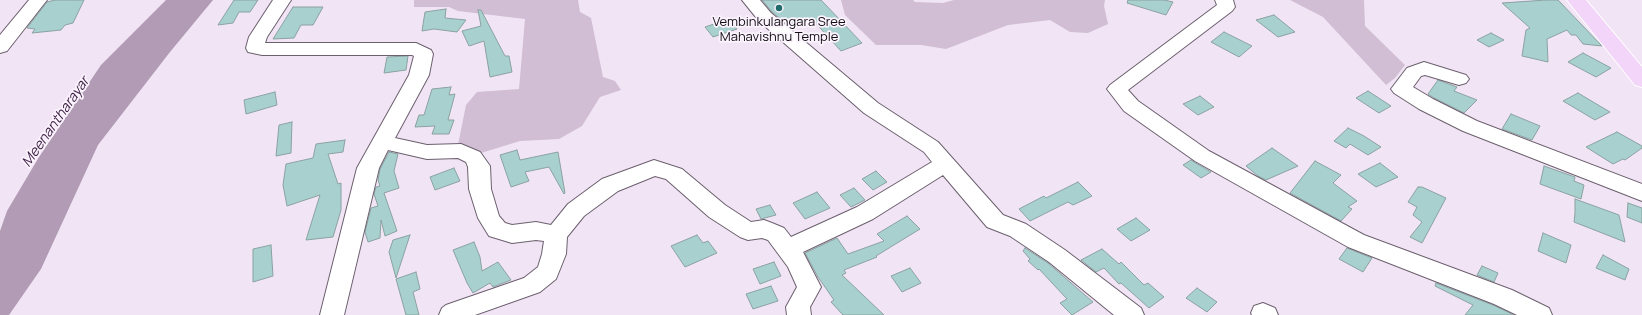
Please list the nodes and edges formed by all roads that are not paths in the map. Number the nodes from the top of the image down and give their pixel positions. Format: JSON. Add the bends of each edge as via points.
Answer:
{"nodes":[{"id":1,"x":38,"y":0,"type":"edge"},
{"id":2,"x":282,"y":0,"type":"edge"},
{"id":3,"x":751,"y":0,"type":"edge"},
{"id":4,"x":1224,"y":0,"type":"edge"},
{"id":5,"x":1576,"y":0,"type":"edge"},
{"id":6,"x":0,"y":47,"type":"edge"},
{"id":7,"x":1460,"y":79,"type":"dead end"},
{"id":8,"x":1642,"y":80,"type":"edge"},
{"id":9,"x":382,"y":142,"type":"junction"},
{"id":10,"x":946,"y":164,"type":"junction"},
{"id":11,"x":1642,"y":193,"type":"edge"},
{"id":12,"x":556,"y":235,"type":"junction"},
{"id":13,"x":787,"y":248,"type":"junction"},
{"id":14,"x":332,"y":315,"type":"edge"},
{"id":15,"x":451,"y":315,"type":"edge"},
{"id":16,"x":799,"y":315,"type":"edge"},
{"id":17,"x":1132,"y":315,"type":"edge"},
{"id":18,"x":1540,"y":315,"type":"edge"}],
"edges":[{"from":1,"to":6,"type":"street"},
{"from":2,"to":9,"type":"street","via":[[258,37],[255,48],[416,49],[424,54],[419,75]]},
{"from":3,"to":10,"type":"street","via":[[765,17],[871,108],[931,147]]},
{"from":4,"to":18,"type":"street","via":[[1226,7],[1117,89],[1131,106],[1202,156],[1356,241],[1502,297]]},
{"from":5,"to":8,"type":"main road"},
{"from":7,"to":11,"type":"street","via":[[1424,68],[1414,72],[1401,89],[1470,126]]},
{"from":9,"to":12,"type":"street","via":[[427,152],[462,151],[473,157],[479,166],[480,189],[489,218],[497,230],[512,234],[536,231]]},
{"from":9,"to":14,"type":"street","via":[[368,168]]},
{"from":10,"to":13,"type":"street","via":[[865,213]]},
{"from":10,"to":17,"type":"street","via":[[995,221],[1018,230],[1057,256]]},
{"from":12,"to":13,"type":"street","via":[[576,210],[610,185],[654,168],[674,174],[717,211],[748,231],[764,229],[776,234]]},
{"from":12,"to":15,"type":"street","via":[[554,254],[548,272],[532,285]]},
{"from":13,"to":16,"type":"street","via":[[797,262],[809,288],[798,307]]}]}
